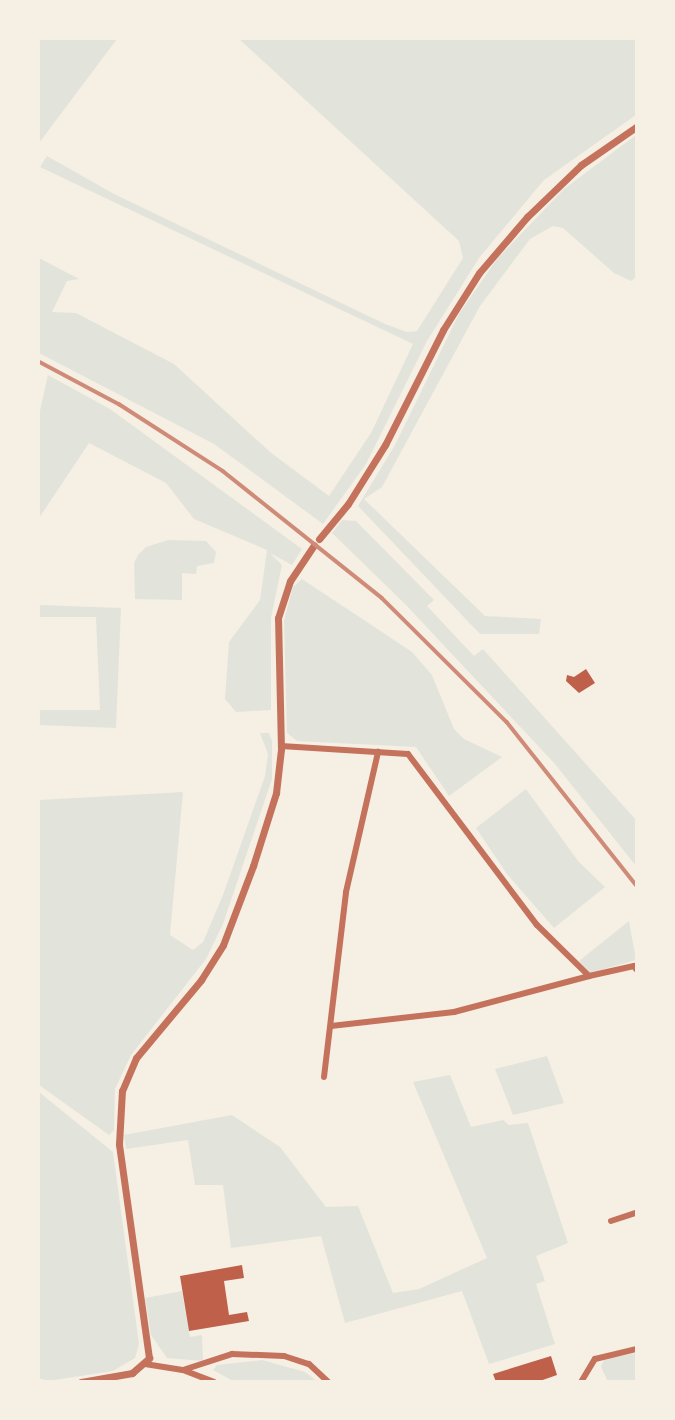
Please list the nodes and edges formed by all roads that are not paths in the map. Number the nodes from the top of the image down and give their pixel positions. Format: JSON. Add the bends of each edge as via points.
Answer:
{"nodes":[{"id":1,"x":636,"y":127,"type":"edge"},
{"id":2,"x":281,"y":747,"type":"junction"},
{"id":3,"x":378,"y":752,"type":"junction"},
{"id":4,"x":636,"y":969,"type":"edge"},
{"id":5,"x":589,"y":976,"type":"junction"},
{"id":6,"x":331,"y":1026,"type":"junction"},
{"id":7,"x":324,"y":1077,"type":"dead end"},
{"id":8,"x":636,"y":1213,"type":"edge"},
{"id":9,"x":611,"y":1221,"type":"dead end"},
{"id":10,"x":636,"y":1349,"type":"edge"},
{"id":11,"x":145,"y":1364,"type":"junction"},
{"id":12,"x":183,"y":1370,"type":"junction"},
{"id":13,"x":81,"y":1381,"type":"edge"},
{"id":14,"x":215,"y":1381,"type":"edge"},
{"id":15,"x":328,"y":1381,"type":"edge"},
{"id":16,"x":581,"y":1381,"type":"edge"}],
"edges":[{"from":1,"to":2,"type":"street","via":[[581,165],[527,217],[479,273],[443,330],[367,475],[290,581],[278,618]]},
{"from":2,"to":3,"type":"street"},
{"from":2,"to":11,"type":"street","via":[[276,793],[223,945],[201,980],[136,1058],[122,1091],[119,1144],[148,1342]]},
{"from":3,"to":5,"type":"street","via":[[408,754],[537,925]]},
{"from":3,"to":6,"type":"street","via":[[346,892]]},
{"from":4,"to":5,"type":"street"},
{"from":5,"to":6,"type":"street","via":[[454,1012]]},
{"from":6,"to":7,"type":"street"},
{"from":8,"to":9,"type":"street"},
{"from":10,"to":16,"type":"street","via":[[595,1359]]},
{"from":11,"to":12,"type":"street"},
{"from":11,"to":13,"type":"street","via":[[132,1373]]},
{"from":12,"to":14,"type":"street"},
{"from":12,"to":15,"type":"street","via":[[232,1354],[275,1356],[309,1364]]}]}
